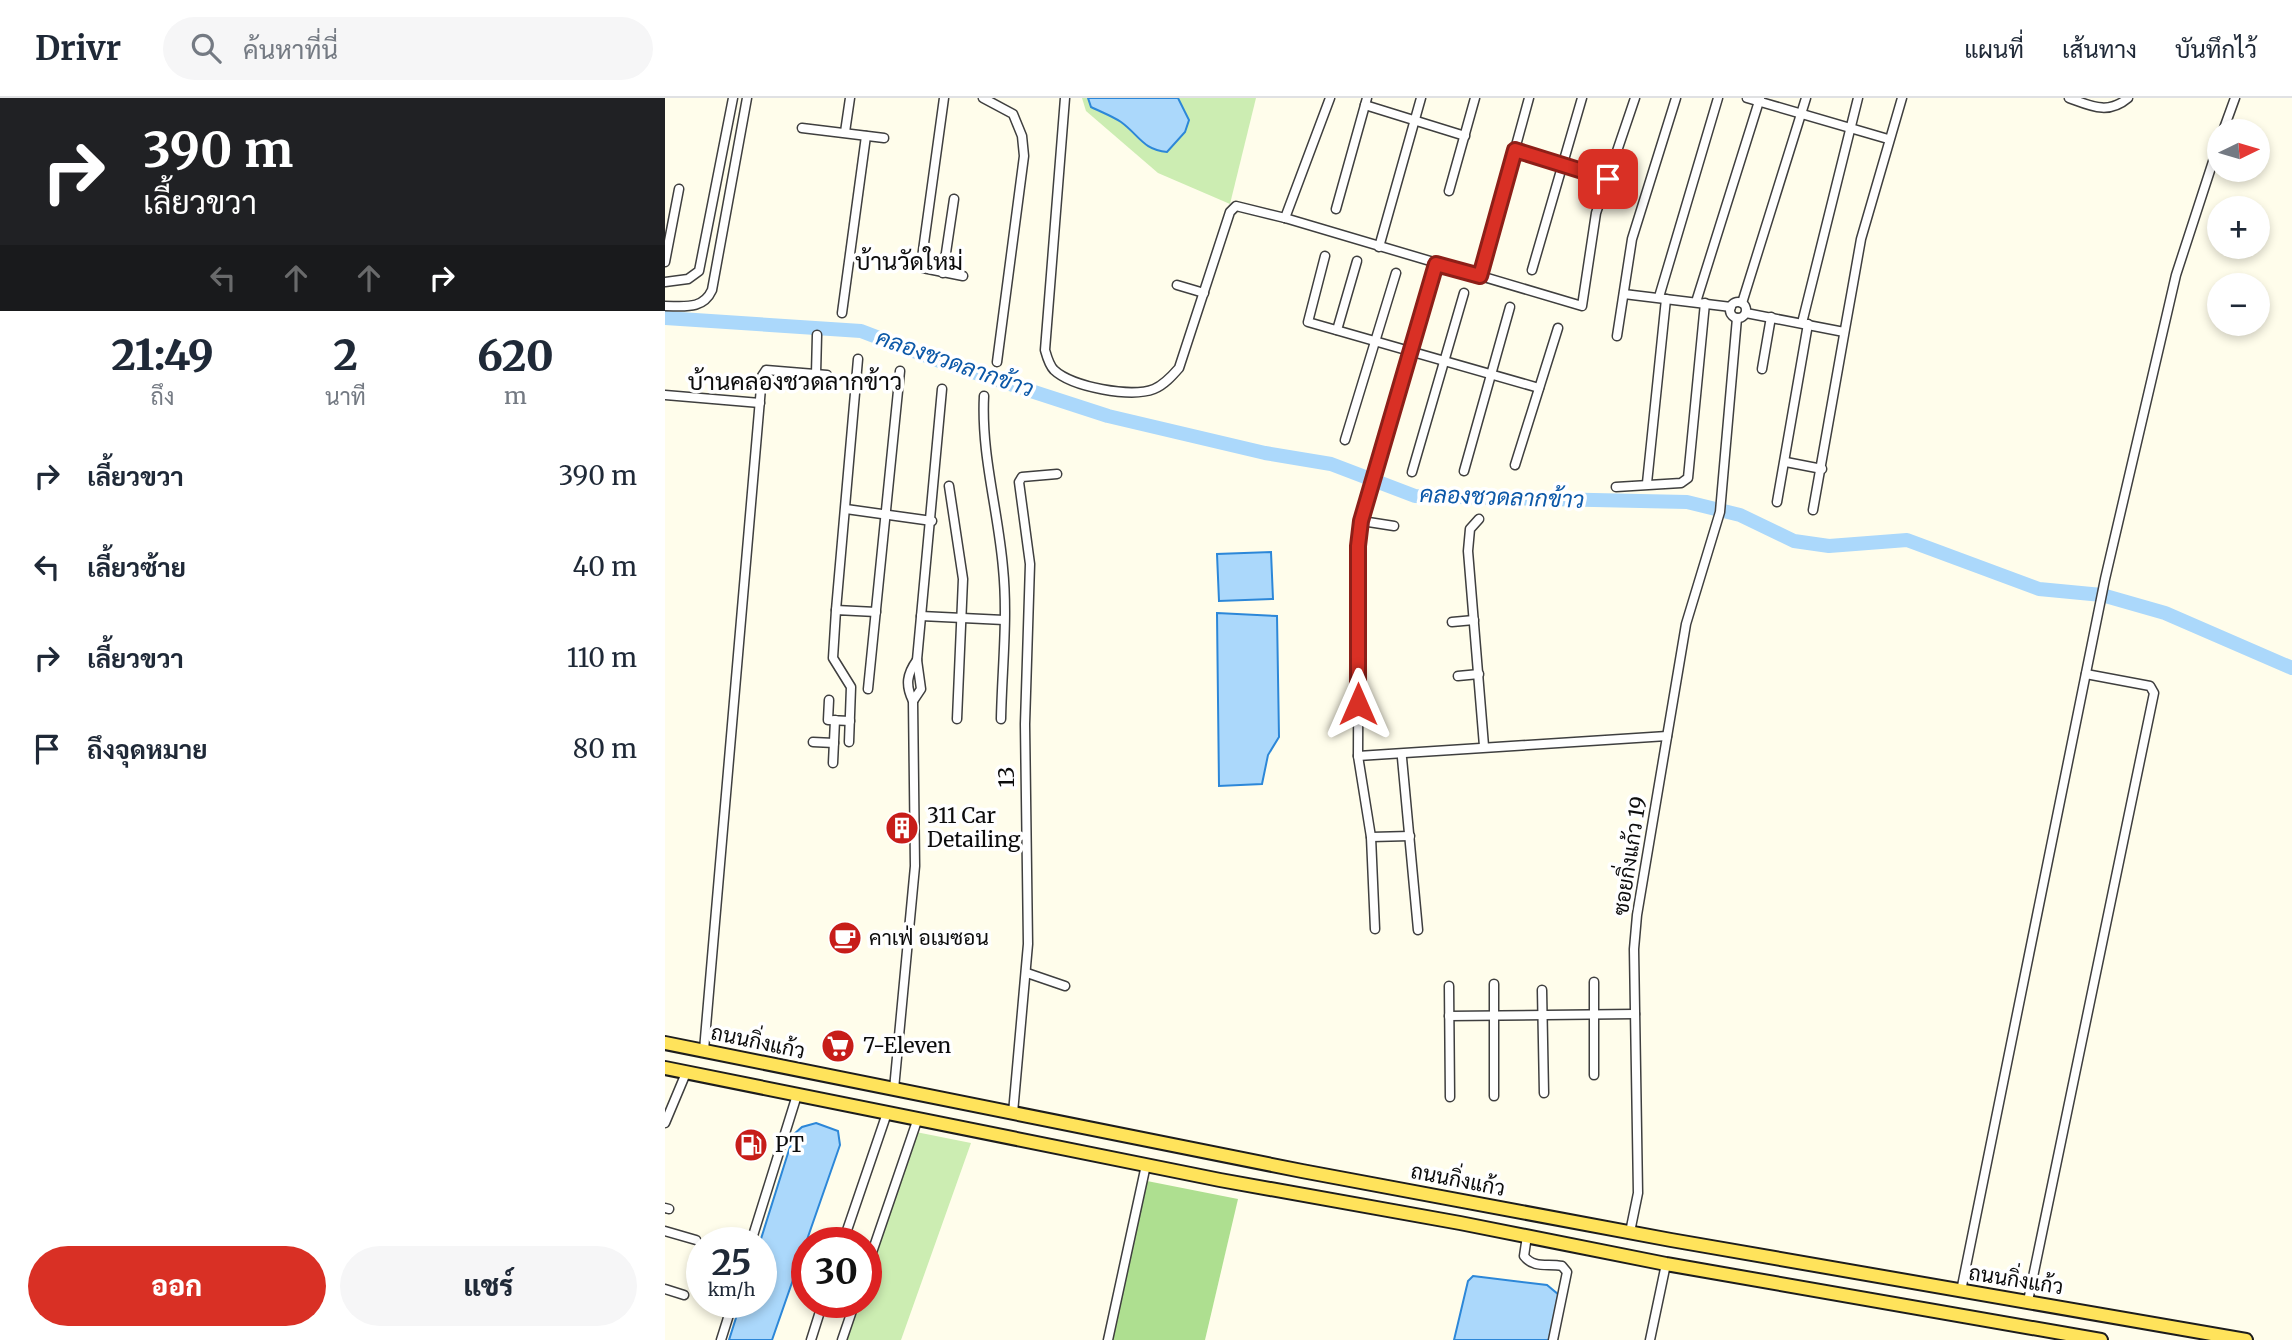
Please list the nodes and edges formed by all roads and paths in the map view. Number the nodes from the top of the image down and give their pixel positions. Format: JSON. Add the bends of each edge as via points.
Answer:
{"nodes":[{"id":1,"x":733,"y":98,"type":"edge"},
{"id":2,"x":747,"y":98,"type":"edge"},
{"id":3,"x":850,"y":98,"type":"edge"},
{"id":4,"x":944,"y":98,"type":"edge"},
{"id":5,"x":1065,"y":98,"type":"edge"},
{"id":6,"x":1330,"y":98,"type":"edge"},
{"id":7,"x":1421,"y":98,"type":"edge"},
{"id":8,"x":1475,"y":98,"type":"edge"},
{"id":9,"x":1529,"y":98,"type":"edge"},
{"id":10,"x":1582,"y":98,"type":"edge"},
{"id":11,"x":1635,"y":98,"type":"edge"},
{"id":12,"x":1677,"y":98,"type":"edge"},
{"id":13,"x":1719,"y":98,"type":"edge"},
{"id":14,"x":1747,"y":98,"type":"edge"},
{"id":15,"x":1805,"y":98,"type":"edge"},
{"id":16,"x":1858,"y":98,"type":"edge"},
{"id":17,"x":1902,"y":98,"type":"edge"},
{"id":18,"x":2069,"y":98,"type":"edge"},
{"id":19,"x":2128,"y":98,"type":"edge"},
{"id":20,"x":2235,"y":98,"type":"edge"},
{"id":21,"x":986,"y":99,"type":"edge"},
{"id":22,"x":1759,"y":100,"type":"edge"},
{"id":23,"x":1366,"y":102,"type":"edge"},
{"id":24,"x":1801,"y":113,"type":"junction"},
{"id":25,"x":2227,"y":119,"type":"edge"},
{"id":26,"x":1414,"y":121,"type":"junction"},
{"id":27,"x":1849,"y":127,"type":"junction"},
{"id":28,"x":802,"y":128,"type":"dead end"},
{"id":29,"x":845,"y":132,"type":"junction"},
{"id":30,"x":866,"y":136,"type":"junction"},
{"id":31,"x":1465,"y":136,"type":"junction"},
{"id":32,"x":884,"y":138,"type":"dead end"},
{"id":33,"x":1888,"y":139,"type":"junction"},
{"id":34,"x":1515,"y":150,"type":"junction"},
{"id":35,"x":1562,"y":165,"type":"junction"},
{"id":36,"x":1608,"y":179,"type":"junction"},
{"id":37,"x":2207,"y":181,"type":"edge"},
{"id":38,"x":679,"y":189,"type":"dead end"},
{"id":39,"x":1449,"y":191,"type":"dead end"},
{"id":40,"x":954,"y":200,"type":"dead end"},
{"id":41,"x":1336,"y":209,"type":"dead end"},
{"id":42,"x":1285,"y":218,"type":"junction"},
{"id":43,"x":1379,"y":247,"type":"junction"},
{"id":44,"x":1325,"y":256,"type":"dead end"},
{"id":45,"x":1357,"y":261,"type":"dead end"},
{"id":46,"x":665,"y":262,"type":"edge"},
{"id":47,"x":1436,"y":264,"type":"junction"},
{"id":48,"x":1532,"y":270,"type":"dead end"},
{"id":49,"x":943,"y":273,"type":"junction"},
{"id":50,"x":1396,"y":273,"type":"dead end"},
{"id":51,"x":963,"y":276,"type":"dead end"},
{"id":52,"x":1480,"y":276,"type":"junction"},
{"id":53,"x":665,"y":282,"type":"edge"},
{"id":54,"x":1177,"y":285,"type":"dead end"},
{"id":55,"x":1204,"y":293,"type":"junction"},
{"id":56,"x":1464,"y":293,"type":"dead end"},
{"id":57,"x":1624,"y":294,"type":"junction"},
{"id":58,"x":1662,"y":298,"type":"junction"},
{"id":59,"x":1701,"y":302,"type":"junction"},
{"id":60,"x":1742,"y":303,"type":"junction"},
{"id":61,"x":665,"y":306,"type":"edge"},
{"id":62,"x":1510,"y":307,"type":"dead end"},
{"id":63,"x":1731,"y":307,"type":"junction"},
{"id":64,"x":842,"y":313,"type":"dead end"},
{"id":65,"x":1746,"y":313,"type":"junction"},
{"id":66,"x":1771,"y":317,"type":"junction"},
{"id":67,"x":1737,"y":318,"type":"junction"},
{"id":68,"x":1805,"y":323,"type":"junction"},
{"id":69,"x":1558,"y":328,"type":"dead end"},
{"id":70,"x":1337,"y":330,"type":"junction"},
{"id":71,"x":1844,"y":332,"type":"junction"},
{"id":72,"x":817,"y":335,"type":"dead end"},
{"id":73,"x":1617,"y":335,"type":"dead end"},
{"id":74,"x":1377,"y":342,"type":"junction"},
{"id":75,"x":1411,"y":352,"type":"junction"},
{"id":76,"x":857,"y":359,"type":"dead end"},
{"id":77,"x":1444,"y":361,"type":"junction"},
{"id":78,"x":996,"y":362,"type":"dead end"},
{"id":79,"x":1762,"y":369,"type":"dead end"},
{"id":80,"x":900,"y":371,"type":"dead end"},
{"id":81,"x":816,"y":374,"type":"junction"},
{"id":82,"x":1491,"y":374,"type":"junction"},
{"id":83,"x":827,"y":375,"type":"dead end"},
{"id":84,"x":1539,"y":388,"type":"junction"},
{"id":85,"x":942,"y":389,"type":"dead end"},
{"id":86,"x":665,"y":395,"type":"edge"},
{"id":87,"x":984,"y":396,"type":"dead end"},
{"id":88,"x":760,"y":403,"type":"junction"},
{"id":89,"x":1345,"y":440,"type":"dead end"},
{"id":90,"x":1786,"y":462,"type":"junction"},
{"id":91,"x":1515,"y":465,"type":"dead end"},
{"id":92,"x":1822,"y":469,"type":"junction"},
{"id":93,"x":1464,"y":471,"type":"dead end"},
{"id":94,"x":1412,"y":472,"type":"dead end"},
{"id":95,"x":1057,"y":474,"type":"dead end"},
{"id":96,"x":1647,"y":483,"type":"junction"},
{"id":97,"x":949,"y":486,"type":"dead end"},
{"id":98,"x":1616,"y":487,"type":"dead end"},
{"id":99,"x":1777,"y":502,"type":"dead end"},
{"id":100,"x":846,"y":509,"type":"junction"},
{"id":101,"x":1813,"y":510,"type":"dead end"},
{"id":102,"x":886,"y":515,"type":"junction"},
{"id":103,"x":1479,"y":519,"type":"dead end"},
{"id":104,"x":932,"y":521,"type":"junction"},
{"id":105,"x":1361,"y":521,"type":"junction"},
{"id":106,"x":1394,"y":526,"type":"dead end"},
{"id":107,"x":837,"y":610,"type":"junction"},
{"id":108,"x":876,"y":612,"type":"junction"},
{"id":109,"x":921,"y":615,"type":"junction"},
{"id":110,"x":962,"y":619,"type":"junction"},
{"id":111,"x":1004,"y":620,"type":"junction"},
{"id":112,"x":1474,"y":620,"type":"junction"},
{"id":113,"x":1451,"y":622,"type":"dead end"},
{"id":114,"x":1479,"y":674,"type":"junction"},
{"id":115,"x":2087,"y":674,"type":"junction"},
{"id":116,"x":1458,"y":676,"type":"dead end"},
{"id":117,"x":868,"y":689,"type":"dead end"},
{"id":118,"x":829,"y":700,"type":"dead end"},
{"id":119,"x":957,"y":719,"type":"dead end"},
{"id":120,"x":1001,"y":719,"type":"dead end"},
{"id":121,"x":835,"y":720,"type":"junction"},
{"id":122,"x":850,"y":721,"type":"junction"},
{"id":123,"x":1667,"y":736,"type":"junction"},
{"id":124,"x":813,"y":742,"type":"dead end"},
{"id":125,"x":849,"y":742,"type":"dead end"},
{"id":126,"x":834,"y":743,"type":"junction"},
{"id":127,"x":1484,"y":746,"type":"junction"},
{"id":128,"x":1358,"y":756,"type":"junction"},
{"id":129,"x":1402,"y":758,"type":"dead end"},
{"id":130,"x":833,"y":763,"type":"dead end"},
{"id":131,"x":1411,"y":836,"type":"junction"},
{"id":132,"x":1371,"y":837,"type":"junction"},
{"id":133,"x":1375,"y":929,"type":"dead end"},
{"id":134,"x":1418,"y":930,"type":"dead end"},
{"id":135,"x":1027,"y":973,"type":"junction"},
{"id":136,"x":1594,"y":982,"type":"dead end"},
{"id":137,"x":1494,"y":984,"type":"dead end"},
{"id":138,"x":1065,"y":986,"type":"dead end"},
{"id":139,"x":1449,"y":986,"type":"dead end"},
{"id":140,"x":1542,"y":990,"type":"dead end"},
{"id":141,"x":1594,"y":1014,"type":"junction"},
{"id":142,"x":1635,"y":1014,"type":"junction"},
{"id":143,"x":1542,"y":1015,"type":"junction"},
{"id":144,"x":1449,"y":1016,"type":"junction"},
{"id":145,"x":1494,"y":1016,"type":"junction"},
{"id":146,"x":665,"y":1043,"type":"edge"},
{"id":147,"x":705,"y":1050,"type":"junction"},
{"id":148,"x":665,"y":1068,"type":"edge"},
{"id":149,"x":686,"y":1073,"type":"junction"},
{"id":150,"x":1594,"y":1075,"type":"dead end"},
{"id":151,"x":894,"y":1089,"type":"junction"},
{"id":152,"x":1544,"y":1093,"type":"dead end"},
{"id":153,"x":797,"y":1094,"type":"junction"},
{"id":154,"x":1495,"y":1096,"type":"dead end"},
{"id":155,"x":1450,"y":1097,"type":"dead end"},
{"id":156,"x":887,"y":1112,"type":"junction"},
{"id":157,"x":1013,"y":1113,"type":"junction"},
{"id":158,"x":918,"y":1118,"type":"junction"},
{"id":159,"x":665,"y":1123,"type":"edge"},
{"id":160,"x":1146,"y":1165,"type":"junction"},
{"id":161,"x":756,"y":1227,"type":"edge"},
{"id":162,"x":848,"y":1227,"type":"edge"},
{"id":163,"x":881,"y":1227,"type":"edge"},
{"id":164,"x":665,"y":1231,"type":"edge"},
{"id":165,"x":1630,"y":1232,"type":"junction"},
{"id":166,"x":1527,"y":1236,"type":"junction"},
{"id":167,"x":686,"y":1237,"type":"edge"},
{"id":168,"x":1666,"y":1264,"type":"junction"},
{"id":169,"x":665,"y":1289,"type":"edge"},
{"id":170,"x":1961,"y":1291,"type":"junction"},
{"id":171,"x":684,"y":1295,"type":"dead end"},
{"id":172,"x":2028,"y":1301,"type":"junction"},
{"id":173,"x":728,"y":1318,"type":"edge"},
{"id":174,"x":818,"y":1318,"type":"edge"},
{"id":175,"x":850,"y":1318,"type":"edge"},
{"id":176,"x":2208,"y":1336,"type":"edge"},
{"id":177,"x":722,"y":1340,"type":"edge"},
{"id":178,"x":811,"y":1340,"type":"edge"},
{"id":179,"x":842,"y":1340,"type":"edge"},
{"id":180,"x":1108,"y":1340,"type":"edge"},
{"id":181,"x":1553,"y":1340,"type":"edge"},
{"id":182,"x":1650,"y":1340,"type":"edge"},
{"id":183,"x":2101,"y":1340,"type":"edge"},
{"id":184,"x":2246,"y":1340,"type":"edge"}],
"edges":[{"from":1,"to":53,"type":"street","via":[[699,271],[688,279]]},
{"from":2,"to":61,"type":"street","via":[[712,290],[705,302],[695,306]]},
{"from":3,"to":29,"type":"street"},
{"from":4,"to":49,"type":"street","via":[[921,265]]},
{"from":5,"to":55,"type":"street","via":[[1045,334],[1051,367],[1118,394],[1152,390],[1179,368]]},
{"from":6,"to":42,"type":"street"},
{"from":7,"to":26,"type":"street"},
{"from":8,"to":31,"type":"street"},
{"from":9,"to":34,"type":"street"},
{"from":10,"to":35,"type":"street"},
{"from":11,"to":36,"type":"street"},
{"from":12,"to":57,"type":"street","via":[[1639,210]]},
{"from":13,"to":58,"type":"street"},
{"from":14,"to":22,"type":"street"},
{"from":15,"to":24,"type":"street"},
{"from":16,"to":27,"type":"street"},
{"from":17,"to":33,"type":"street"},
{"from":18,"to":19,"type":"street","via":[[2100,109]]},
{"from":20,"to":25,"type":"street"},
{"from":21,"to":78,"type":"street","via":[[1013,114],[1024,156]]},
{"from":22,"to":24,"type":"street"},
{"from":22,"to":59,"type":"street"},
{"from":23,"to":26,"type":"street"},
{"from":23,"to":41,"type":"street"},
{"from":24,"to":27,"type":"street"},
{"from":24,"to":60,"type":"street"},
{"from":26,"to":31,"type":"street"},
{"from":26,"to":43,"type":"street"},
{"from":27,"to":33,"type":"street"},
{"from":27,"to":68,"type":"street"},
{"from":28,"to":29,"type":"street"},
{"from":29,"to":30,"type":"street"},
{"from":30,"to":32,"type":"street"},
{"from":30,"to":64,"type":"street"},
{"from":31,"to":39,"type":"street"},
{"from":33,"to":71,"type":"street","via":[[1861,239]]},
{"from":34,"to":35,"type":"street"},
{"from":34,"to":52,"type":"street"},
{"from":35,"to":36,"type":"street"},
{"from":35,"to":48,"type":"street"},
{"from":36,"to":52,"type":"street","via":[[1596,213],[1582,306]]},
{"from":37,"to":115,"type":"street","via":[[2176,275]]},
{"from":38,"to":46,"type":"street"},
{"from":40,"to":49,"type":"street"},
{"from":42,"to":43,"type":"street"},
{"from":42,"to":55,"type":"street","via":[[1236,206],[1230,212]]},
{"from":43,"to":47,"type":"street"},
{"from":44,"to":70,"type":"street","via":[[1308,322]]},
{"from":45,"to":70,"type":"street"},
{"from":47,"to":52,"type":"street"},
{"from":47,"to":75,"type":"street"},
{"from":49,"to":51,"type":"street"},
{"from":50,"to":74,"type":"street"},
{"from":54,"to":55,"type":"street"},
{"from":56,"to":77,"type":"street"},
{"from":57,"to":58,"type":"street"},
{"from":57,"to":73,"type":"street"},
{"from":58,"to":59,"type":"street"},
{"from":58,"to":96,"type":"street"},
{"from":59,"to":63,"type":"street"},
{"from":59,"to":96,"type":"street","via":[[1688,478],[1681,483]]},
{"from":60,"to":63,"type":"street"},
{"from":60,"to":65,"type":"street"},
{"from":62,"to":82,"type":"street"},
{"from":63,"to":67,"type":"street"},
{"from":65,"to":66,"type":"street"},
{"from":65,"to":67,"type":"street"},
{"from":66,"to":68,"type":"street"},
{"from":66,"to":79,"type":"street"},
{"from":67,"to":123,"type":"street","name":"ซอยกิ่งแก้ว 19","via":[[1717,529],[1686,624]]},
{"from":68,"to":71,"type":"street"},
{"from":68,"to":90,"type":"street"},
{"from":69,"to":84,"type":"street"},
{"from":70,"to":74,"type":"street"},
{"from":71,"to":92,"type":"street"},
{"from":72,"to":81,"type":"street"},
{"from":74,"to":75,"type":"street"},
{"from":74,"to":89,"type":"street"},
{"from":75,"to":77,"type":"street"},
{"from":75,"to":105,"type":"street"},
{"from":76,"to":100,"type":"street"},
{"from":77,"to":82,"type":"street"},
{"from":77,"to":94,"type":"street"},
{"from":80,"to":102,"type":"street"},
{"from":81,"to":83,"type":"street"},
{"from":81,"to":88,"type":"street","via":[[766,370]]},
{"from":82,"to":84,"type":"street"},
{"from":82,"to":93,"type":"street"},
{"from":84,"to":91,"type":"street"},
{"from":85,"to":104,"type":"street"},
{"from":86,"to":88,"type":"street"},
{"from":87,"to":111,"type":"street","via":[[982,429],[1003,564]]},
{"from":88,"to":147,"type":"street"},
{"from":90,"to":92,"type":"street"},
{"from":90,"to":99,"type":"street"},
{"from":92,"to":101,"type":"street"},
{"from":95,"to":135,"type":"street","name":"13","via":[[1033,474],[1019,482],[1030,564],[1025,724]]},
{"from":96,"to":98,"type":"street"},
{"from":97,"to":110,"type":"street","via":[[963,579]]},
{"from":100,"to":102,"type":"street"},
{"from":100,"to":107,"type":"street"},
{"from":102,"to":104,"type":"street"},
{"from":102,"to":108,"type":"street"},
{"from":103,"to":112,"type":"street","via":[[1469,534]]},
{"from":104,"to":109,"type":"street"},
{"from":105,"to":106,"type":"street"},
{"from":105,"to":128,"type":"street"},
{"from":107,"to":108,"type":"street"},
{"from":107,"to":122,"type":"street","via":[[833,658],[851,687]]},
{"from":108,"to":117,"type":"street"},
{"from":109,"to":110,"type":"street"},
{"from":109,"to":151,"type":"street","via":[[917,660],[921,689],[913,701],[915,866]]},
{"from":110,"to":111,"type":"street"},
{"from":110,"to":119,"type":"street"},
{"from":111,"to":120,"type":"street"},
{"from":112,"to":113,"type":"street"},
{"from":112,"to":114,"type":"street"},
{"from":114,"to":116,"type":"street"},
{"from":114,"to":127,"type":"street"},
{"from":115,"to":170,"type":"street"},
{"from":115,"to":172,"type":"street","via":[[2150,686],[2154,693]]},
{"from":118,"to":121,"type":"street","via":[[828,720]]},
{"from":121,"to":122,"type":"street"},
{"from":121,"to":126,"type":"street"},
{"from":122,"to":125,"type":"street"},
{"from":123,"to":127,"type":"street"},
{"from":123,"to":142,"type":"street","name":"ซอยกิ่งแก้ว 19","via":[[1637,915]]},
{"from":124,"to":126,"type":"street"},
{"from":126,"to":130,"type":"street"},
{"from":127,"to":128,"type":"street"},
{"from":128,"to":132,"type":"street"},
{"from":129,"to":131,"type":"street"},
{"from":131,"to":132,"type":"street"},
{"from":131,"to":134,"type":"street"},
{"from":132,"to":133,"type":"street"},
{"from":135,"to":138,"type":"street"},
{"from":135,"to":157,"type":"street","name":"13"},
{"from":136,"to":141,"type":"street"},
{"from":137,"to":145,"type":"street"},
{"from":139,"to":144,"type":"street"},
{"from":140,"to":143,"type":"street"},
{"from":141,"to":142,"type":"street"},
{"from":141,"to":143,"type":"street"},
{"from":141,"to":150,"type":"street"},
{"from":142,"to":165,"type":"street","name":"ซอยกิ่งแก้ว 19","via":[[1638,1193]]},
{"from":143,"to":145,"type":"street"},
{"from":143,"to":152,"type":"street"},
{"from":144,"to":145,"type":"street"},
{"from":144,"to":155,"type":"street"},
{"from":145,"to":154,"type":"street"},
{"from":146,"to":147,"type":"main road","name":"ถนนกิ่งแก้ว"},
{"from":147,"to":151,"type":"main road","name":"ถนนกิ่งแก้ว"},
{"from":148,"to":149,"type":"main road","name":"ถนนกิ่งแก้ว"},
{"from":149,"to":153,"type":"main road","name":"ถนนกิ่งแก้ว"},
{"from":149,"to":159,"type":"street"},
{"from":151,"to":157,"type":"main road","name":"ถนนกิ่งแก้ว"},
{"from":153,"to":156,"type":"main road","name":"ถนนกิ่งแก้ว"},
{"from":153,"to":161,"type":"street"},
{"from":156,"to":158,"type":"main road","name":"ถนนกิ่งแก้ว"},
{"from":156,"to":162,"type":"street"},
{"from":157,"to":165,"type":"main road","name":"ถนนกิ่งแก้ว"},
{"from":158,"to":160,"type":"main road","name":"ถนนกิ่งแก้ว"},
{"from":158,"to":163,"type":"street"},
{"from":160,"to":166,"type":"main road","name":"ถนนกิ่งแก้ว"},
{"from":160,"to":180,"type":"street"},
{"from":164,"to":167,"type":"street"},
{"from":165,"to":170,"type":"main road","name":"ถนนกิ่งแก้ว"},
{"from":166,"to":168,"type":"main road","name":"ถนนกิ่งแก้ว"},
{"from":166,"to":181,"type":"street","via":[[1524,1256],[1528,1262],[1562,1266],[1567,1272]]},
{"from":168,"to":182,"type":"street"},
{"from":168,"to":183,"type":"main road","name":"ถนนกิ่งแก้ว"},
{"from":169,"to":171,"type":"street"},
{"from":170,"to":172,"type":"main road","name":"ถนนกิ่งแก้ว"},
{"from":172,"to":176,"type":"main road","name":"ถนนกิ่งแก้ว"},
{"from":173,"to":177,"type":"street"},
{"from":174,"to":178,"type":"street"},
{"from":175,"to":179,"type":"street"},
{"from":176,"to":184,"type":"main road","name":"ถนนกิ่งแก้ว"}]}
